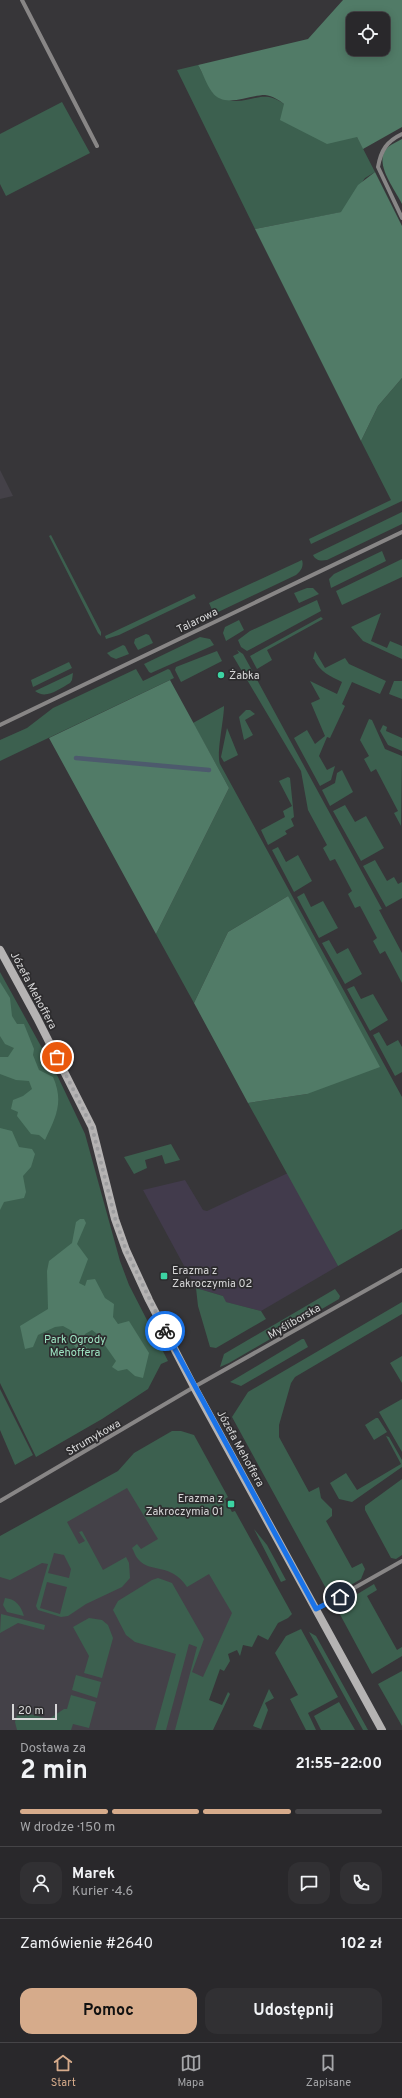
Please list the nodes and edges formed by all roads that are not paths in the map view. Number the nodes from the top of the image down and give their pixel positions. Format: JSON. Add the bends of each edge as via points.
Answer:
{"nodes":[{"id":1,"x":22,"y":0,"type":"edge"},
{"id":2,"x":402,"y":134,"type":"edge"},
{"id":3,"x":97,"y":146,"type":"dead end"},
{"id":4,"x":402,"y":218,"type":"edge"},
{"id":5,"x":402,"y":532,"type":"edge"},
{"id":6,"x":0,"y":725,"type":"edge"},
{"id":7,"x":0,"y":950,"type":"edge"},
{"id":8,"x":402,"y":1270,"type":"edge"},
{"id":9,"x":194,"y":1387,"type":"junction"},
{"id":10,"x":0,"y":1501,"type":"edge"},
{"id":11,"x":402,"y":1561,"type":"edge"},
{"id":12,"x":316,"y":1609,"type":"junction"},
{"id":13,"x":382,"y":1730,"type":"edge"}],
"edges":[{"from":1,"to":3,"type":"street"},
{"from":2,"to":4,"type":"street","via":[[388,141],[378,167]]},
{"from":5,"to":6,"type":"street","name":"Talarowa"},
{"from":7,"to":9,"type":"street","name":"Józefa Mehoffera","via":[[92,1127],[115,1218],[126,1250]]},
{"from":8,"to":9,"type":"street","name":"Myśliborska"},
{"from":9,"to":10,"type":"street","name":"Strumykowa"},
{"from":9,"to":12,"type":"street","name":"Józefa Mehoffera"},
{"from":11,"to":12,"type":"street"},
{"from":12,"to":13,"type":"street","name":"Józefa Mehoffera"}]}
